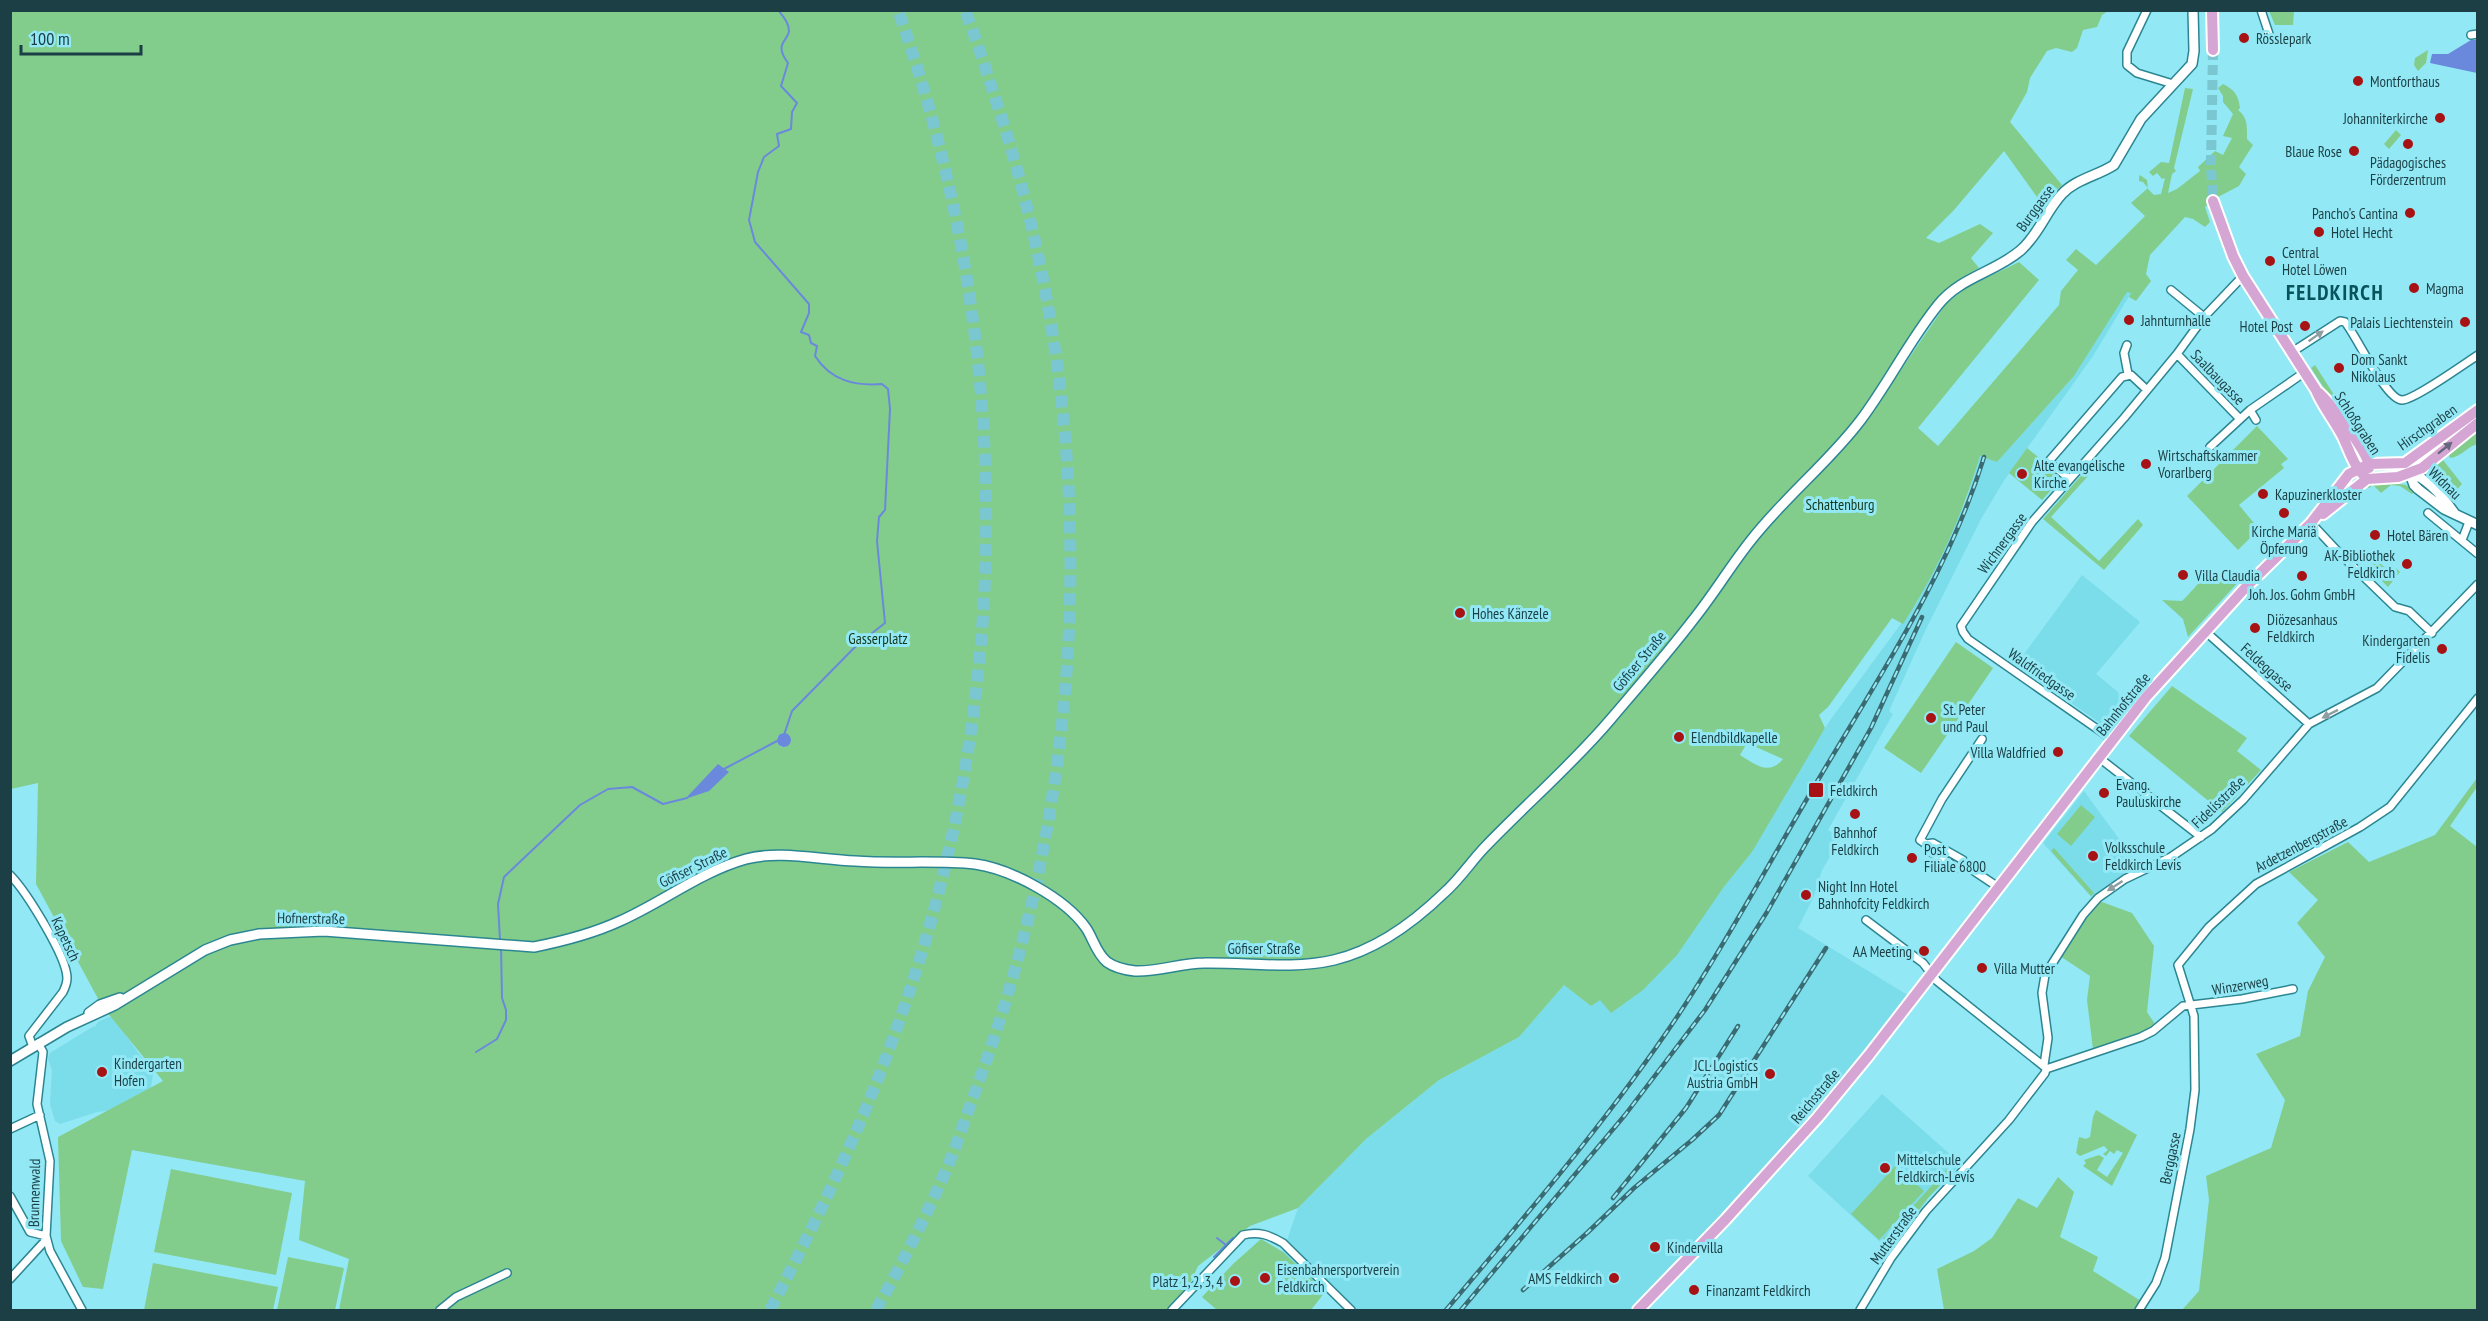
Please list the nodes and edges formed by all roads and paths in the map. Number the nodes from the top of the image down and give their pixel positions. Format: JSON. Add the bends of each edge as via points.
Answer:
{"nodes":[{"id":1,"x":2147,"y":10,"type":"edge"},
{"id":2,"x":2193,"y":10,"type":"edge"},
{"id":3,"x":2212,"y":10,"type":"edge"},
{"id":4,"x":2261,"y":10,"type":"edge"},
{"id":5,"x":2271,"y":40,"type":"dead end"},
{"id":6,"x":2213,"y":50,"type":"tunnel mouth"},
{"id":7,"x":2173,"y":84,"type":"junction"},
{"id":8,"x":2214,"y":201,"type":"tunnel mouth"},
{"id":9,"x":2243,"y":276,"type":"junction"},
{"id":10,"x":1957,"y":287,"type":"joint"},
{"id":11,"x":2171,"y":290,"type":"dead end"},
{"id":12,"x":2204,"y":317,"type":"junction"},
{"id":13,"x":2127,"y":345,"type":"dead end"},
{"id":14,"x":2292,"y":352,"type":"junction"},
{"id":15,"x":2177,"y":354,"type":"junction"},
{"id":16,"x":2478,"y":355,"type":"edge"},
{"id":17,"x":2305,"y":372,"type":"junction"},
{"id":18,"x":2128,"y":374,"type":"junction"},
{"id":19,"x":2147,"y":390,"type":"junction"},
{"id":20,"x":2316,"y":390,"type":"junction"},
{"id":21,"x":2250,"y":410,"type":"junction"},
{"id":22,"x":2478,"y":410,"type":"edge"},
{"id":23,"x":2240,"y":419,"type":"junction"},
{"id":24,"x":2256,"y":420,"type":"dead end"},
{"id":25,"x":2478,"y":423,"type":"edge"},
{"id":26,"x":2210,"y":447,"type":"dead end"},
{"id":27,"x":2405,"y":463,"type":"junction"},
{"id":28,"x":2369,"y":464,"type":"junction"},
{"id":29,"x":2356,"y":468,"type":"junction"},
{"id":30,"x":2412,"y":474,"type":"junction"},
{"id":31,"x":2070,"y":479,"type":"junction"},
{"id":32,"x":2367,"y":479,"type":"junction"},
{"id":33,"x":2428,"y":513,"type":"dead end"},
{"id":34,"x":2311,"y":523,"type":"junction"},
{"id":35,"x":2474,"y":523,"type":"edge"},
{"id":36,"x":2462,"y":540,"type":"junction"},
{"id":37,"x":2478,"y":554,"type":"edge"},
{"id":38,"x":2478,"y":584,"type":"edge"},
{"id":39,"x":1961,"y":626,"type":"joint"},
{"id":40,"x":2205,"y":631,"type":"junction"},
{"id":41,"x":2432,"y":633,"type":"junction"},
{"id":42,"x":2478,"y":698,"type":"edge"},
{"id":43,"x":2309,"y":724,"type":"junction"},
{"id":44,"x":1982,"y":740,"type":"dead end"},
{"id":45,"x":2113,"y":740,"type":"junction"},
{"id":46,"x":2098,"y":758,"type":"junction"},
{"id":47,"x":2201,"y":837,"type":"junction"},
{"id":48,"x":10,"y":875,"type":"edge"},
{"id":49,"x":1998,"y":887,"type":"junction"},
{"id":50,"x":1866,"y":920,"type":"dead end"},
{"id":51,"x":509,"y":946,"type":"joint"},
{"id":52,"x":1931,"y":974,"type":"junction"},
{"id":53,"x":2294,"y":989,"type":"dead end"},
{"id":54,"x":2191,"y":1005,"type":"junction"},
{"id":55,"x":35,"y":1045,"type":"junction"},
{"id":56,"x":10,"y":1061,"type":"edge"},
{"id":57,"x":2045,"y":1067,"type":"junction"},
{"id":58,"x":40,"y":1115,"type":"junction"},
{"id":59,"x":10,"y":1130,"type":"edge"},
{"id":60,"x":10,"y":1196,"type":"edge"},
{"id":61,"x":46,"y":1236,"type":"junction"},
{"id":62,"x":507,"y":1273,"type":"dead end"},
{"id":63,"x":10,"y":1279,"type":"edge"},
{"id":64,"x":82,"y":1311,"type":"edge"},
{"id":65,"x":440,"y":1311,"type":"edge"},
{"id":66,"x":1172,"y":1311,"type":"edge"},
{"id":67,"x":1351,"y":1311,"type":"edge"},
{"id":68,"x":1638,"y":1311,"type":"edge"},
{"id":69,"x":1860,"y":1311,"type":"edge"},
{"id":70,"x":2139,"y":1311,"type":"edge"}],
"edges":[{"from":1,"to":7,"type":"street","via":[[2127,52],[2127,65],[2137,73]]},
{"from":2,"to":7,"type":"main road","name":"Burggasse","via":[[2193,60]]},
{"from":3,"to":6,"type":"main road"},
{"from":4,"to":5,"type":"street"},
{"from":7,"to":10,"type":"main road","name":"Burggasse","via":[[2141,118],[2114,165],[2063,192],[2019,252]]},
{"from":8,"to":9,"type":"main road","name":"Schloßgraben"},
{"from":9,"to":12,"type":"street","name":"Wichnergasse"},
{"from":9,"to":14,"type":"main road","name":"Schloßgraben"},
{"from":10,"to":51,"type":"main road","name":"Göfiser Straße","via":[[1940,302],[1853,430],[1778,507],[1695,618],[1601,730],[1446,891],[1410,922],[1361,951],[1315,963],[1190,963],[1128,970],[1108,963],[1082,922],[1060,904],[1025,881],[994,868],[779,856],[751,857],[711,871],[596,932],[534,946]]},
{"from":11,"to":12,"type":"street"},
{"from":12,"to":15,"type":"street","name":"Wichnergasse"},
{"from":13,"to":18,"type":"street","via":[[2124,353]]},
{"from":14,"to":16,"type":"street","one_way":true,"via":[[2340,321],[2345,322],[2375,372],[2397,399],[2409,398]]},
{"from":14,"to":17,"type":"main road","name":"Schloßgraben"},
{"from":15,"to":19,"type":"street","name":"Wichnergasse"},
{"from":15,"to":23,"type":"street","name":"Saalbaugasse"},
{"from":17,"to":20,"type":"main road","name":"Schloßgraben"},
{"from":17,"to":21,"type":"street","name":"Saalbaugasse"},
{"from":18,"to":19,"type":"street"},
{"from":18,"to":31,"type":"street","via":[[2050,460]]},
{"from":19,"to":31,"type":"street","name":"Wichnergasse"},
{"from":20,"to":28,"type":"main road","name":"Schloßgraben","via":[[2331,404]]},
{"from":20,"to":29,"type":"main road","name":"Schloßgraben","via":[[2343,436]]},
{"from":21,"to":23,"type":"street","name":"Saalbaugasse"},
{"from":21,"to":24,"type":"street"},
{"from":22,"to":27,"type":"main road","name":"Hirschgraben"},
{"from":23,"to":26,"type":"street","name":"Saalbaugasse"},
{"from":30,"to":25,"type":"main road","name":"Hirschgraben","one_way":true},
{"from":27,"to":28,"type":"main road","name":"Hirschgraben"},
{"from":27,"to":30,"type":"main road","name":"Widnau"},
{"from":28,"to":29,"type":"main road","name":"Hirschgraben"},
{"from":28,"to":32,"type":"main road","name":"Schloßgraben"},
{"from":29,"to":32,"type":"main road","name":"Schloßgraben"},
{"from":29,"to":34,"type":"main road","name":"Bahnhofstraße"},
{"from":30,"to":32,"type":"main road","name":"Hirschgraben"},
{"from":30,"to":35,"type":"main road","name":"Widnau","via":[[2418,489],[2444,509]]},
{"from":31,"to":39,"type":"street","name":"Wichnergasse","via":[[2026,530]]},
{"from":32,"to":34,"type":"main road","name":"Bahnhofstraße"},
{"from":33,"to":36,"type":"street"},
{"from":34,"to":40,"type":"main road","name":"Bahnhofstraße"},
{"from":34,"to":41,"type":"street","via":[[2395,607],[2409,611]]},
{"from":35,"to":36,"type":"street","name":"Widnau"},
{"from":36,"to":37,"type":"street"},
{"from":38,"to":41,"type":"street","name":"Fidelisstraße"},
{"from":39,"to":45,"type":"street","name":"Waldfriedgasse","via":[[1968,639]]},
{"from":40,"to":43,"type":"street","name":"Feldeggasse"},
{"from":40,"to":45,"type":"main road","name":"Bahnhofstraße"},
{"from":41,"to":43,"type":"street","name":"Fidelisstraße","one_way":true,"via":[[2380,685]]},
{"from":42,"to":54,"type":"street","name":"Ardetzenbergstraße","via":[[2390,807],[2260,880],[2209,927],[2178,965]]},
{"from":43,"to":47,"type":"street","name":"Fidelisstraße","via":[[2239,804]]},
{"from":44,"to":49,"type":"street","via":[[1920,840],[1964,860],[1965,865]]},
{"from":45,"to":46,"type":"main road","name":"Bahnhofstraße"},
{"from":46,"to":47,"type":"street"},
{"from":46,"to":49,"type":"main road","name":"Bahnhofstraße"},
{"from":47,"to":57,"type":"street","name":"Fidelisstraße","one_way":true,"via":[[2110,888],[2083,915],[2042,983],[2048,1038]]},
{"from":48,"to":55,"type":"street","name":"Kapetsch","via":[[43,920],[67,974],[63,992],[29,1036]]},
{"from":49,"to":52,"type":"main road","name":"Reichsstraße"},
{"from":50,"to":52,"type":"street","via":[[1923,963]]},
{"from":51,"to":55,"type":"main road","name":"Hofnerstraße","via":[[324,931],[259,934],[230,940],[205,950],[128,997],[100,1005]]},
{"from":52,"to":57,"type":"street"},
{"from":52,"to":68,"type":"main road","name":"Reichsstraße","via":[[1818,1117]]},
{"from":53,"to":54,"type":"street","name":"Winzerweg"},
{"from":54,"to":57,"type":"street","via":[[2183,1006],[2141,1037]]},
{"from":54,"to":70,"type":"street","name":"Berggasse","via":[[2195,1090],[2190,1129],[2165,1258]]},
{"from":55,"to":56,"type":"main road","name":"Hofnerstraße"},
{"from":55,"to":58,"type":"street","name":"Brunnenwald","via":[[43,1052],[37,1092]]},
{"from":57,"to":69,"type":"street","name":"Mutterstraße","via":[[2009,1120],[1926,1211],[1891,1258]]},
{"from":58,"to":59,"type":"street"},
{"from":58,"to":61,"type":"street","name":"Brunnenwald","via":[[50,1161]]},
{"from":60,"to":61,"type":"street","name":"Brunnenwald","via":[[30,1232]]},
{"from":61,"to":63,"type":"street","name":"Brunnenwald"},
{"from":61,"to":64,"type":"street","name":"Brunnenwald"},
{"from":62,"to":65,"type":"street","via":[[464,1292]]},
{"from":66,"to":67,"type":"street","via":[[1243,1235],[1253,1233],[1283,1243]]}]}
